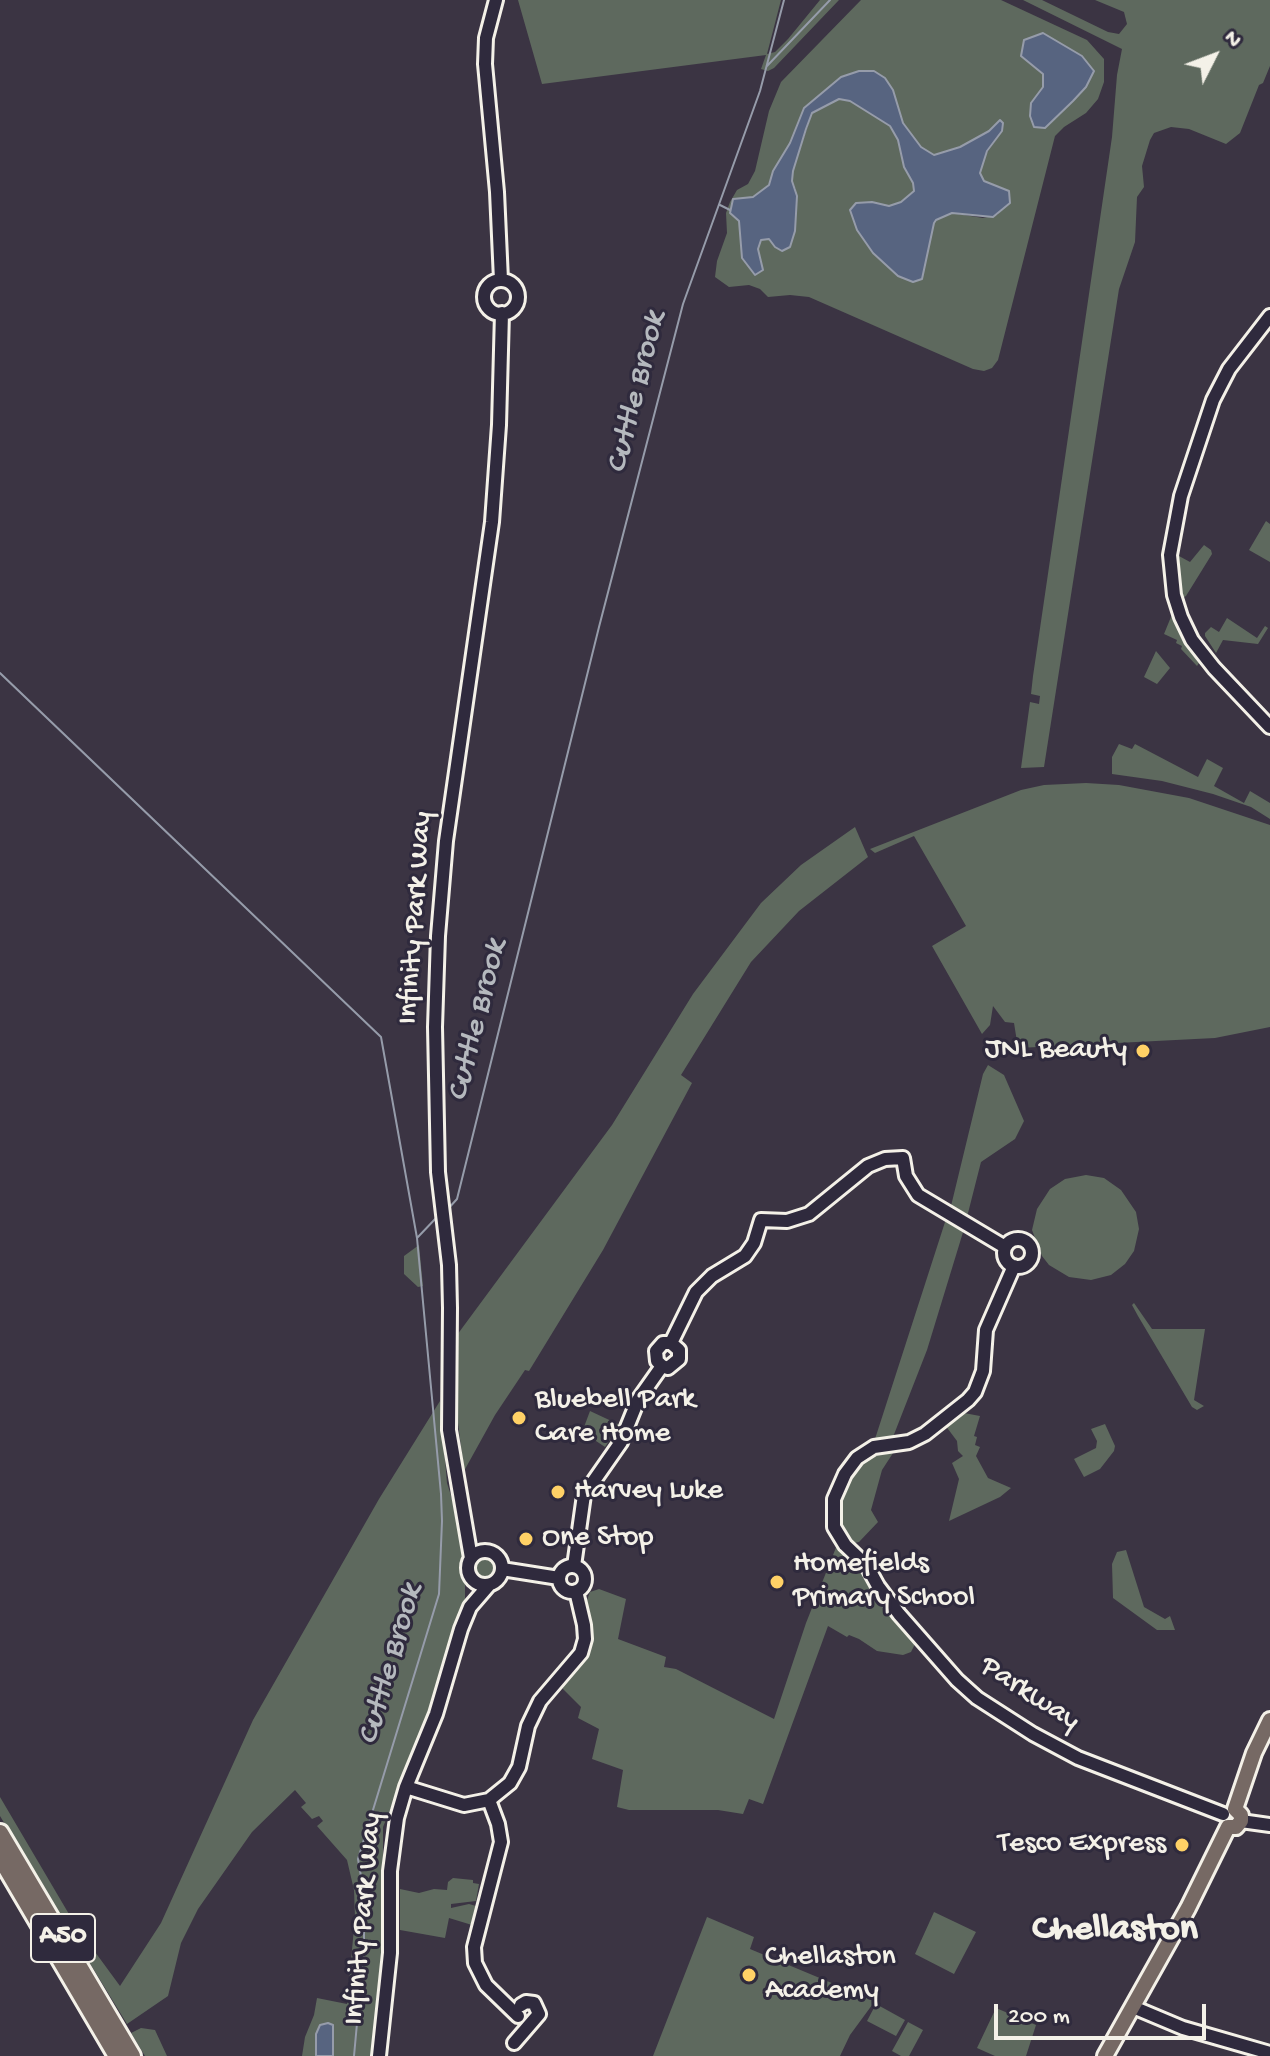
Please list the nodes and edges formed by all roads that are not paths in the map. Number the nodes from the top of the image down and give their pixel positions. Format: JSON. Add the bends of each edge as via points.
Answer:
{"nodes":[{"id":1,"x":496,"y":0,"type":"edge"},
{"id":2,"x":501,"y":280,"type":"junction"},
{"id":3,"x":502,"y":313,"type":"junction"},
{"id":4,"x":1270,"y":316,"type":"edge"},
{"id":5,"x":1270,"y":727,"type":"edge"},
{"id":6,"x":1005,"y":1247,"type":"junction"},
{"id":7,"x":1014,"y":1266,"type":"junction"},
{"id":8,"x":466,"y":1527,"type":"junction"},
{"id":9,"x":487,"y":1551,"type":"junction"},
{"id":10,"x":471,"y":1558,"type":"junction"},
{"id":11,"x":574,"y":1566,"type":"junction"},
{"id":12,"x":502,"y":1569,"type":"junction"},
{"id":13,"x":559,"y":1578,"type":"junction"},
{"id":14,"x":472,"y":1579,"type":"junction"},
{"id":15,"x":489,"y":1585,"type":"junction"},
{"id":16,"x":576,"y":1591,"type":"junction"},
{"id":17,"x":470,"y":1607,"type":"junction"},
{"id":18,"x":1270,"y":1720,"type":"edge"},
{"id":19,"x":406,"y":1787,"type":"junction"},
{"id":20,"x":489,"y":1800,"type":"junction"},
{"id":21,"x":1232,"y":1818,"type":"junction"},
{"id":22,"x":1270,"y":1825,"type":"edge"},
{"id":23,"x":0,"y":1833,"type":"edge"},
{"id":24,"x":0,"y":1857,"type":"edge"},
{"id":25,"x":1134,"y":2004,"type":"junction"},
{"id":26,"x":512,"y":2050,"type":"edge"},
{"id":27,"x":1270,"y":2053,"type":"edge"},
{"id":28,"x":120,"y":2055,"type":"edge"},
{"id":29,"x":379,"y":2056,"type":"edge"},
{"id":30,"x":1105,"y":2056,"type":"edge"}],
"edges":[{"from":1,"to":2,"type":"street","via":[[485,64]]},
{"from":2,"to":3,"type":"street","via":[[518,294],[516,305]]},
{"from":2,"to":3,"type":"street","via":[[490,284],[484,295],[491,310]]},
{"from":3,"to":8,"type":"street","name":"Infinity Park Way","via":[[492,522],[453,784],[438,936],[435,1069],[450,1308],[449,1430]]},
{"from":4,"to":5,"type":"street","via":[[1229,369],[1213,400],[1181,496],[1170,555],[1174,595],[1192,640]]},
{"from":6,"to":7,"type":"street","via":[[1006,1261]]},
{"from":6,"to":7,"type":"street","via":[[1016,1239],[1030,1247],[1027,1264]]},
{"from":6,"to":11,"type":"street","via":[[918,1195],[903,1158],[868,1166],[802,1217],[761,1220],[750,1250],[696,1292],[671,1343],[679,1350],[679,1359],[668,1368],[662,1366],[638,1400],[621,1442],[584,1495]]},
{"from":7,"to":21,"type":"street","name":"Parkway","via":[[986,1330],[983,1371],[975,1392],[925,1434],[874,1447],[857,1458],[834,1499],[834,1527],[899,1614],[977,1698],[1078,1758]]},
{"from":8,"to":9,"type":"street","name":"Infinity Park Way"},
{"from":8,"to":10,"type":"street","name":"Infinity Park Way"},
{"from":9,"to":10,"type":"street"},
{"from":9,"to":12,"type":"street","via":[[498,1557]]},
{"from":10,"to":14,"type":"street"},
{"from":11,"to":13,"type":"street"},
{"from":11,"to":16,"type":"street","via":[[585,1577]]},
{"from":12,"to":13,"type":"street"},
{"from":12,"to":15,"type":"street"},
{"from":13,"to":16,"type":"street","via":[[564,1589]]},
{"from":14,"to":15,"type":"street"},
{"from":14,"to":17,"type":"street","name":"Infinity Park Way"},
{"from":15,"to":17,"type":"street","name":"Infinity Park Way"},
{"from":16,"to":20,"type":"street","via":[[584,1625],[581,1653],[540,1701],[515,1777]]},
{"from":17,"to":19,"type":"street","name":"Infinity Park Way","via":[[431,1730]]},
{"from":18,"to":21,"type":"main road"},
{"from":19,"to":20,"type":"street","via":[[452,1803]]},
{"from":19,"to":29,"type":"street","name":"Infinity Park Way","via":[[392,1842],[390,1953]]},
{"from":20,"to":26,"type":"street","via":[[501,1842],[474,1947],[486,1985],[523,2016]]},
{"from":21,"to":22,"type":"street","name":"Parkway"},
{"from":21,"to":25,"type":"main road"},
{"from":23,"to":28,"type":"highway","number":"A50"},
{"from":24,"to":28,"type":"highway","number":"A50"},
{"from":25,"to":27,"type":"street","via":[[1183,2028]]},
{"from":25,"to":30,"type":"main road"}]}
